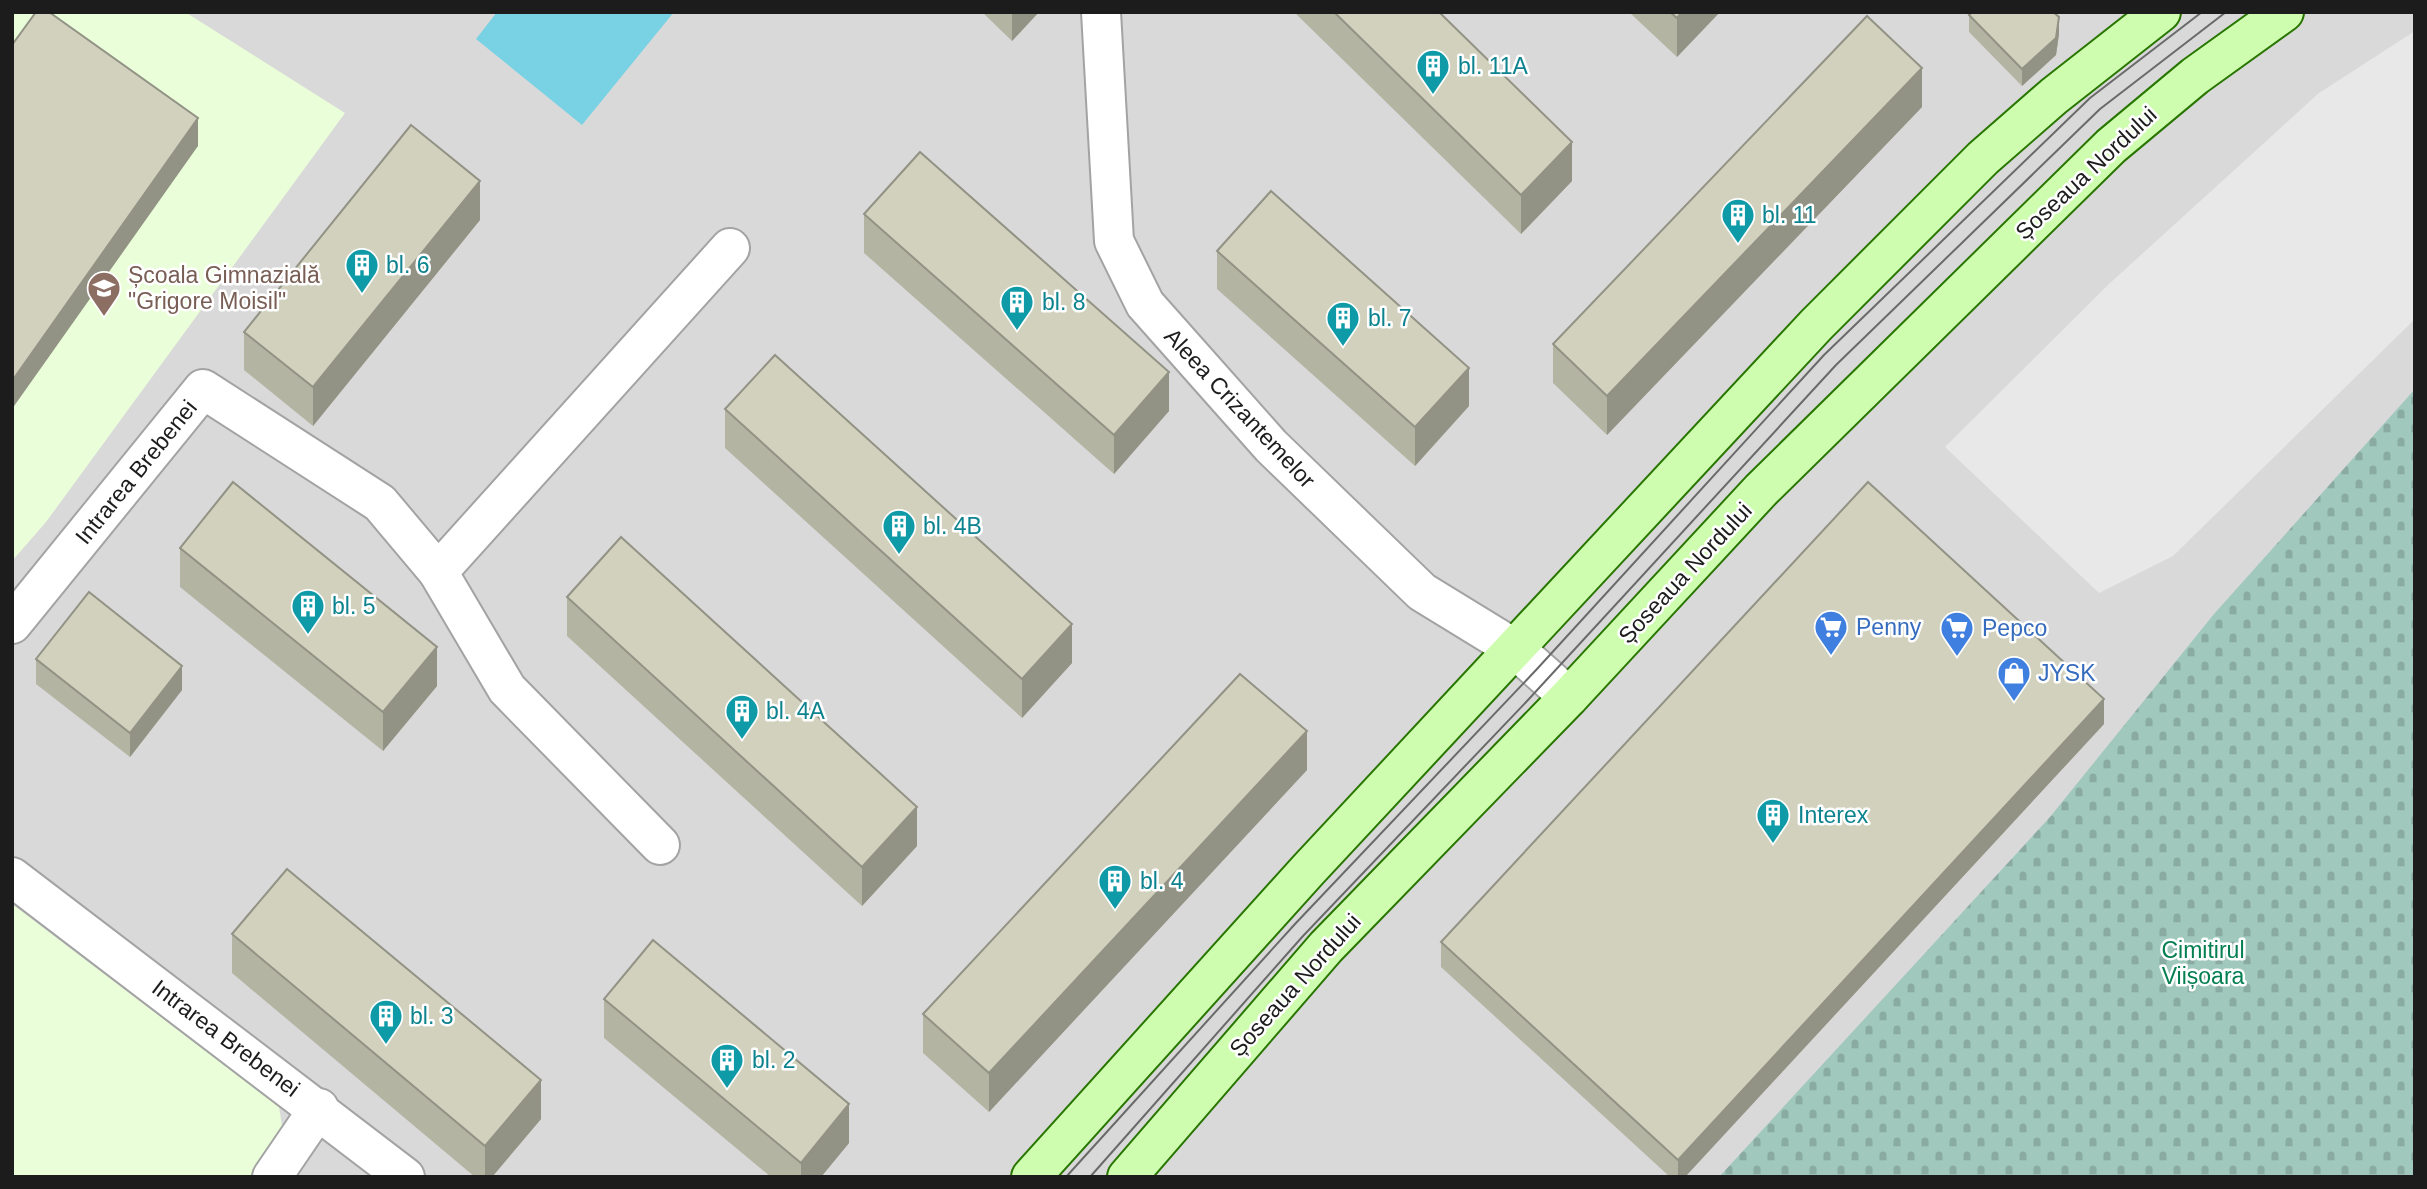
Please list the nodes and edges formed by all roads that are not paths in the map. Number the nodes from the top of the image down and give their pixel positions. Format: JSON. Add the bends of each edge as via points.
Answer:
{"nodes":[{"id":1,"x":1101,"y":12,"type":"edge"},
{"id":2,"x":2284,"y":12,"type":"edge"},
{"id":3,"x":2150,"y":15,"type":"edge"},
{"id":4,"x":730,"y":248,"type":"dead end"},
{"id":5,"x":438,"y":572,"type":"junction"},
{"id":6,"x":12,"y":624,"type":"edge"},
{"id":7,"x":1515,"y":649,"type":"junction"},
{"id":8,"x":1569,"y":697,"type":"junction"},
{"id":9,"x":660,"y":845,"type":"dead end"},
{"id":10,"x":12,"y":877,"type":"edge"},
{"id":11,"x":319,"y":1108,"type":"junction"},
{"id":12,"x":272,"y":1177,"type":"edge"},
{"id":13,"x":405,"y":1177,"type":"edge"},
{"id":14,"x":1031,"y":1177,"type":"edge"},
{"id":15,"x":1127,"y":1177,"type":"edge"}],
"edges":[{"from":1,"to":7,"type":"street","name":"Aleea Crizantemelor","via":[[1114,241],[1145,304],[1271,446],[1422,592]]},
{"from":2,"to":8,"type":"main road","name":"Șoseaua Nordului","via":[[2195,76],[2102,155],[1761,490]]},
{"from":3,"to":7,"type":"main road","via":[[1983,158],[1816,325]]},
{"from":4,"to":5,"type":"street"},
{"from":5,"to":6,"type":"street","name":"Intrarea Brebenei","via":[[380,503],[203,389]]},
{"from":5,"to":9,"type":"street","via":[[508,690]]},
{"from":7,"to":8,"type":"street","name":"Aleea Crizantemelor"},
{"from":7,"to":14,"type":"main road"},
{"from":8,"to":15,"type":"main road","name":"Șoseaua Nordului","via":[[1326,947]]},
{"from":10,"to":11,"type":"street","name":"Intrarea Brebenei"},
{"from":11,"to":12,"type":"street"},
{"from":11,"to":13,"type":"street","name":"Intrarea Brebenei"}]}
